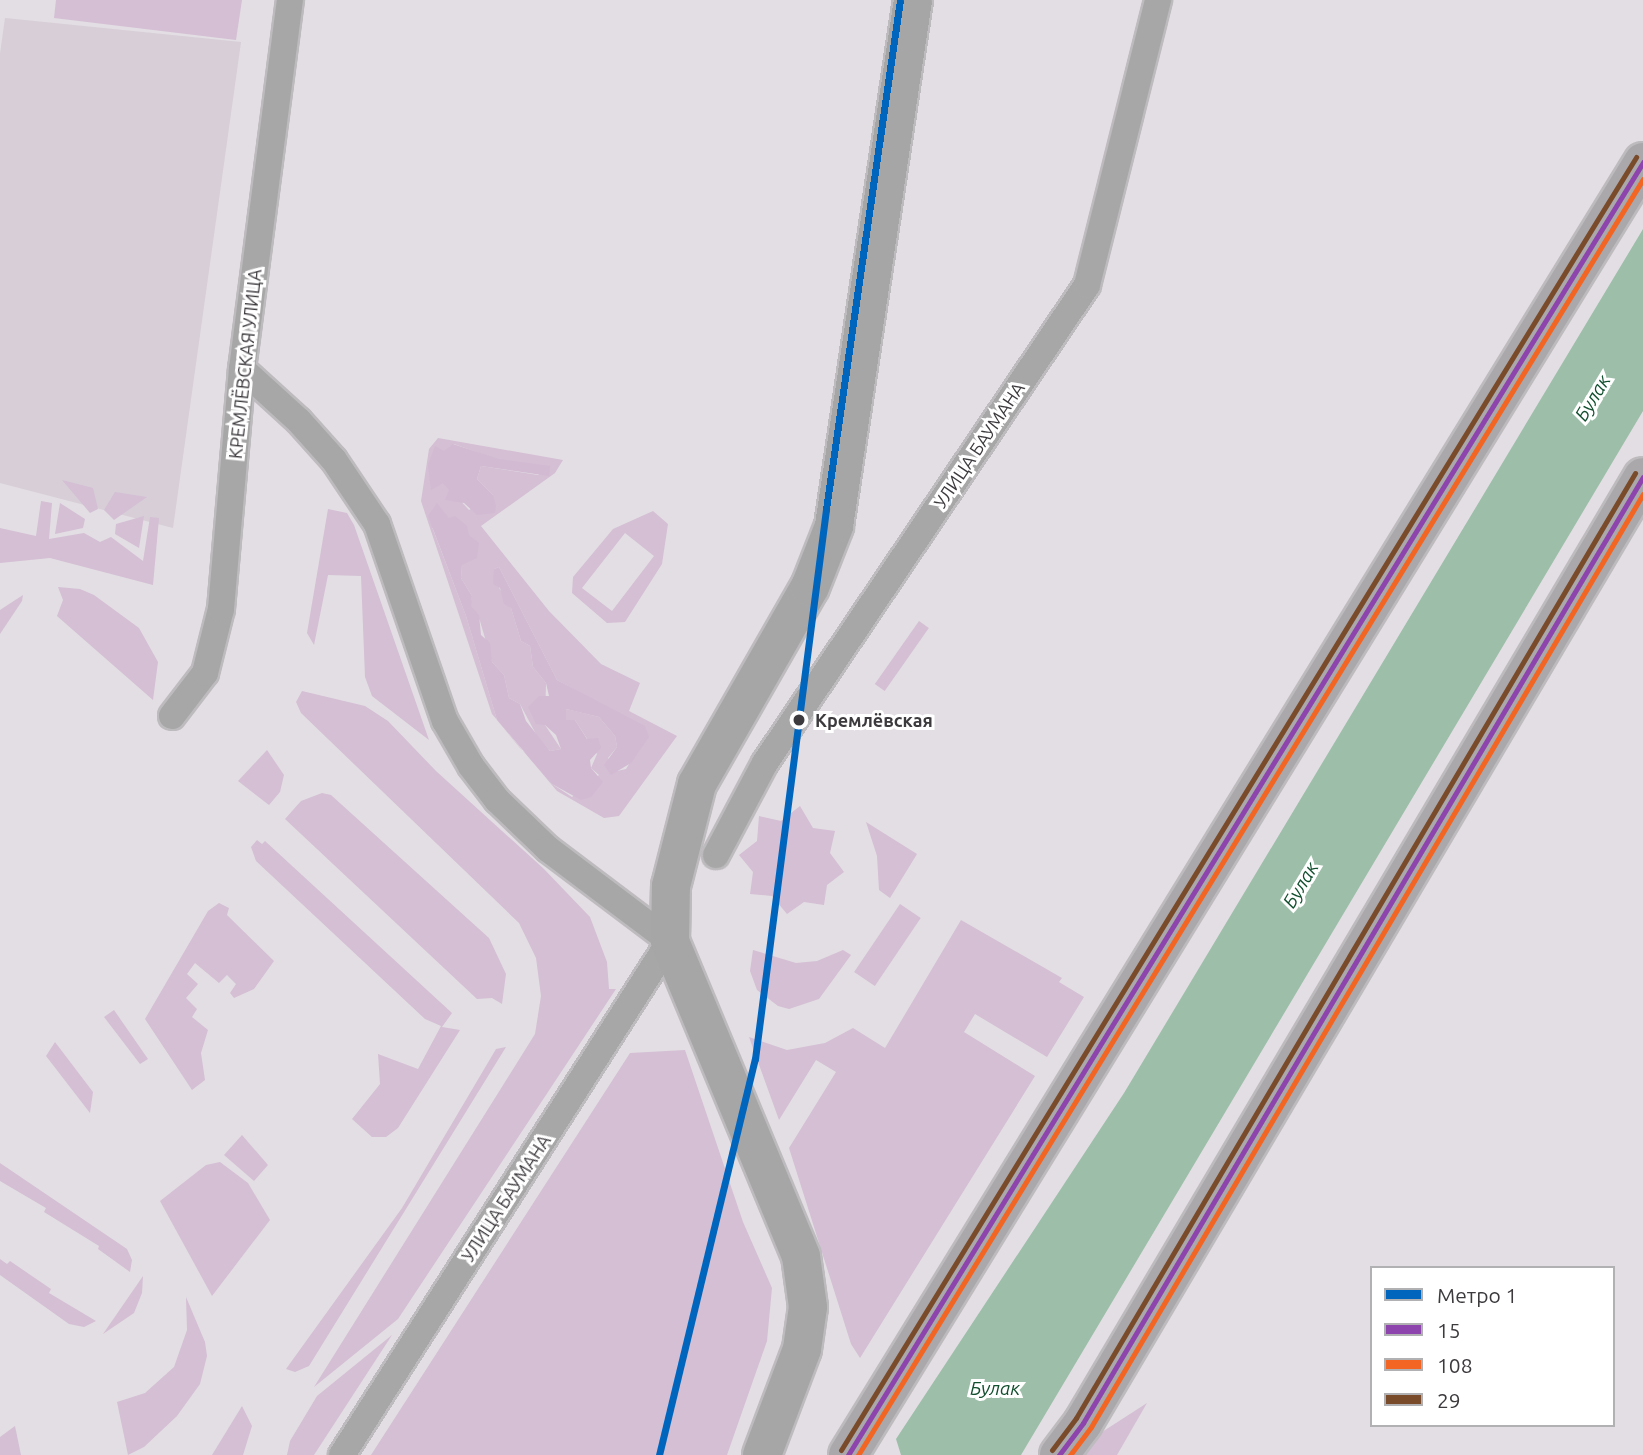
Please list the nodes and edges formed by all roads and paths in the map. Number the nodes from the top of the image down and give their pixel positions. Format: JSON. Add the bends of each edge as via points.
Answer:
{"nodes":[{"id":1,"x":290,"y":0,"type":"edge"},
{"id":2,"x":913,"y":0,"type":"edge"},
{"id":3,"x":1158,"y":0,"type":"edge"},
{"id":4,"x":1643,"y":162,"type":"edge"},
{"id":5,"x":242,"y":369,"type":"junction"},
{"id":6,"x":1643,"y":477,"type":"edge"},
{"id":7,"x":172,"y":716,"type":"dead end"},
{"id":8,"x":716,"y":855,"type":"dead end"},
{"id":9,"x":670,"y":941,"type":"junction"},
{"id":10,"x":342,"y":1455,"type":"edge"},
{"id":11,"x":762,"y":1455,"type":"edge"},
{"id":12,"x":848,"y":1455,"type":"edge"},
{"id":13,"x":1059,"y":1455,"type":"edge"}],
"edges":[{"from":1,"to":5,"type":"street","name":"КРЕМЛЁВСКАЯ УЛИЦА"},
{"from":2,"to":9,"type":"street","via":[[834,526],[810,587],[690,801],[671,887]]},
{"from":3,"to":8,"type":"street","name":"УЛИЦА БАУМАНА","via":[[1087,285],[765,763]]},
{"from":4,"to":12,"type":"main road"},
{"from":5,"to":7,"type":"street","name":"КРЕМЛЁВСКАЯ УЛИЦА","via":[[221,609],[205,673]]},
{"from":5,"to":9,"type":"street","via":[[334,460],[377,524],[444,721],[471,766],[497,800],[548,849]]},
{"from":6,"to":13,"type":"main road","via":[[1083,1423]]},
{"from":9,"to":10,"type":"street","name":"УЛИЦА БАУМАНА"},
{"from":9,"to":11,"type":"street","via":[[801,1256],[808,1307],[802,1349]]}]}
